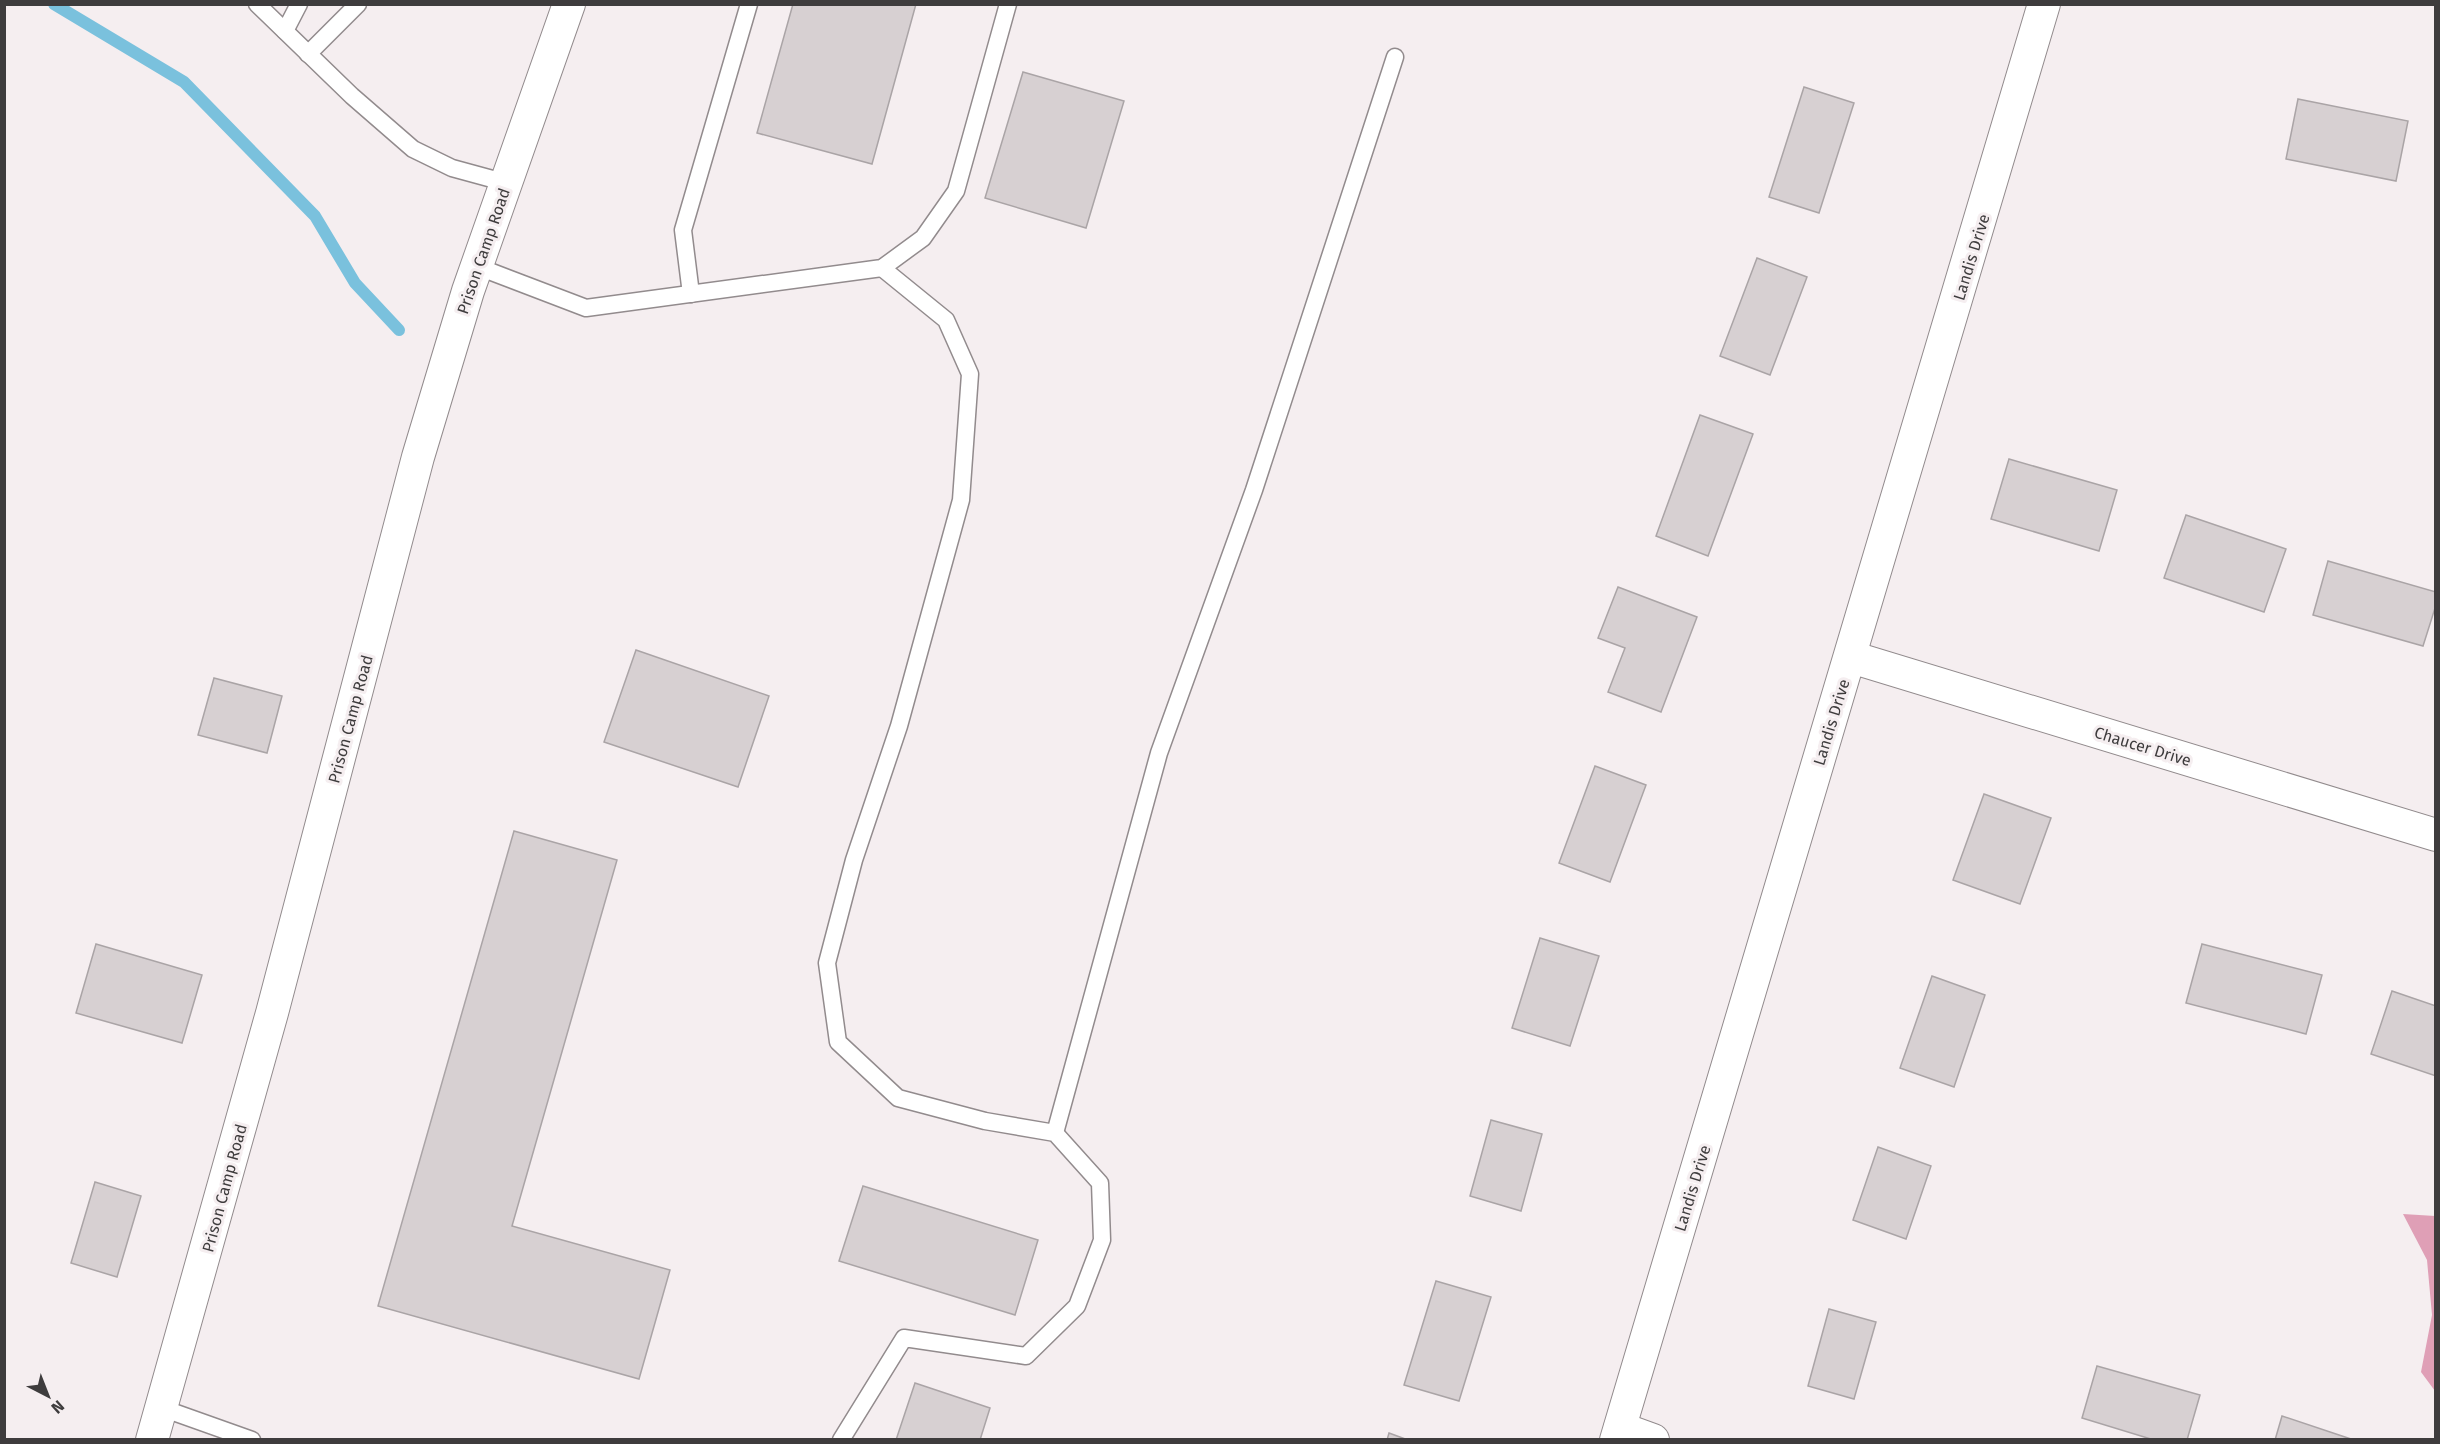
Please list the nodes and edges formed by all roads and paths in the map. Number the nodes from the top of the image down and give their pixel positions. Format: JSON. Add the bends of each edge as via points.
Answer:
{"nodes":[{"id":1,"x":257,"y":4,"type":"edge"},
{"id":2,"x":299,"y":4,"type":"edge"},
{"id":3,"x":358,"y":4,"type":"edge"},
{"id":4,"x":569,"y":4,"type":"edge"},
{"id":5,"x":749,"y":4,"type":"edge"},
{"id":6,"x":1008,"y":4,"type":"edge"},
{"id":7,"x":2044,"y":4,"type":"edge"},
{"id":8,"x":285,"y":32,"type":"junction"},
{"id":9,"x":308,"y":54,"type":"junction"},
{"id":10,"x":1395,"y":57,"type":"dead end"},
{"id":11,"x":507,"y":183,"type":"junction"},
{"id":12,"x":476,"y":266,"type":"junction"},
{"id":13,"x":882,"y":268,"type":"junction"},
{"id":14,"x":691,"y":294,"type":"junction"},
{"id":15,"x":1851,"y":657,"type":"junction"},
{"id":16,"x":2436,"y":834,"type":"edge"},
{"id":17,"x":1055,"y":1134,"type":"junction"},
{"id":18,"x":162,"y":1408,"type":"junction"},
{"id":19,"x":1618,"y":1434,"type":"edge"},
{"id":20,"x":152,"y":1440,"type":"edge"},
{"id":21,"x":252,"y":1440,"type":"edge"},
{"id":22,"x":841,"y":1440,"type":"edge"},
{"id":23,"x":1653,"y":1440,"type":"edge"}],
"edges":[{"from":1,"to":8,"type":"lane"},
{"from":2,"to":8,"type":"lane"},
{"from":3,"to":9,"type":"lane"},
{"from":4,"to":11,"type":"street","name":"Prison Camp Road"},
{"from":5,"to":14,"type":"lane","via":[[683,230]]},
{"from":6,"to":13,"type":"lane","via":[[956,191],[923,238]]},
{"from":7,"to":15,"type":"street","name":"Landis Drive"},
{"from":8,"to":9,"type":"lane"},
{"from":9,"to":11,"type":"lane","via":[[413,149],[452,168]]},
{"from":10,"to":17,"type":"lane","via":[[1254,490],[1159,753]]},
{"from":11,"to":12,"type":"street","name":"Prison Camp Road"},
{"from":12,"to":14,"type":"lane","via":[[586,308]]},
{"from":12,"to":18,"type":"street","name":"Prison Camp Road","via":[[418,457],[272,1012]]},
{"from":13,"to":14,"type":"lane"},
{"from":13,"to":17,"type":"lane","via":[[946,321],[970,374],[961,500],[903,715],[854,860],[827,963],[838,1042],[898,1098]]},
{"from":15,"to":16,"type":"street","name":"Chaucer Drive"},
{"from":15,"to":19,"type":"street","name":"Landis Drive"},
{"from":17,"to":22,"type":"lane","via":[[1100,1183],[1102,1240],[1077,1306],[1026,1356],[904,1338]]},
{"from":18,"to":20,"type":"street","name":"Prison Camp Road"},
{"from":18,"to":21,"type":"lane"},
{"from":19,"to":23,"type":"street"}]}
